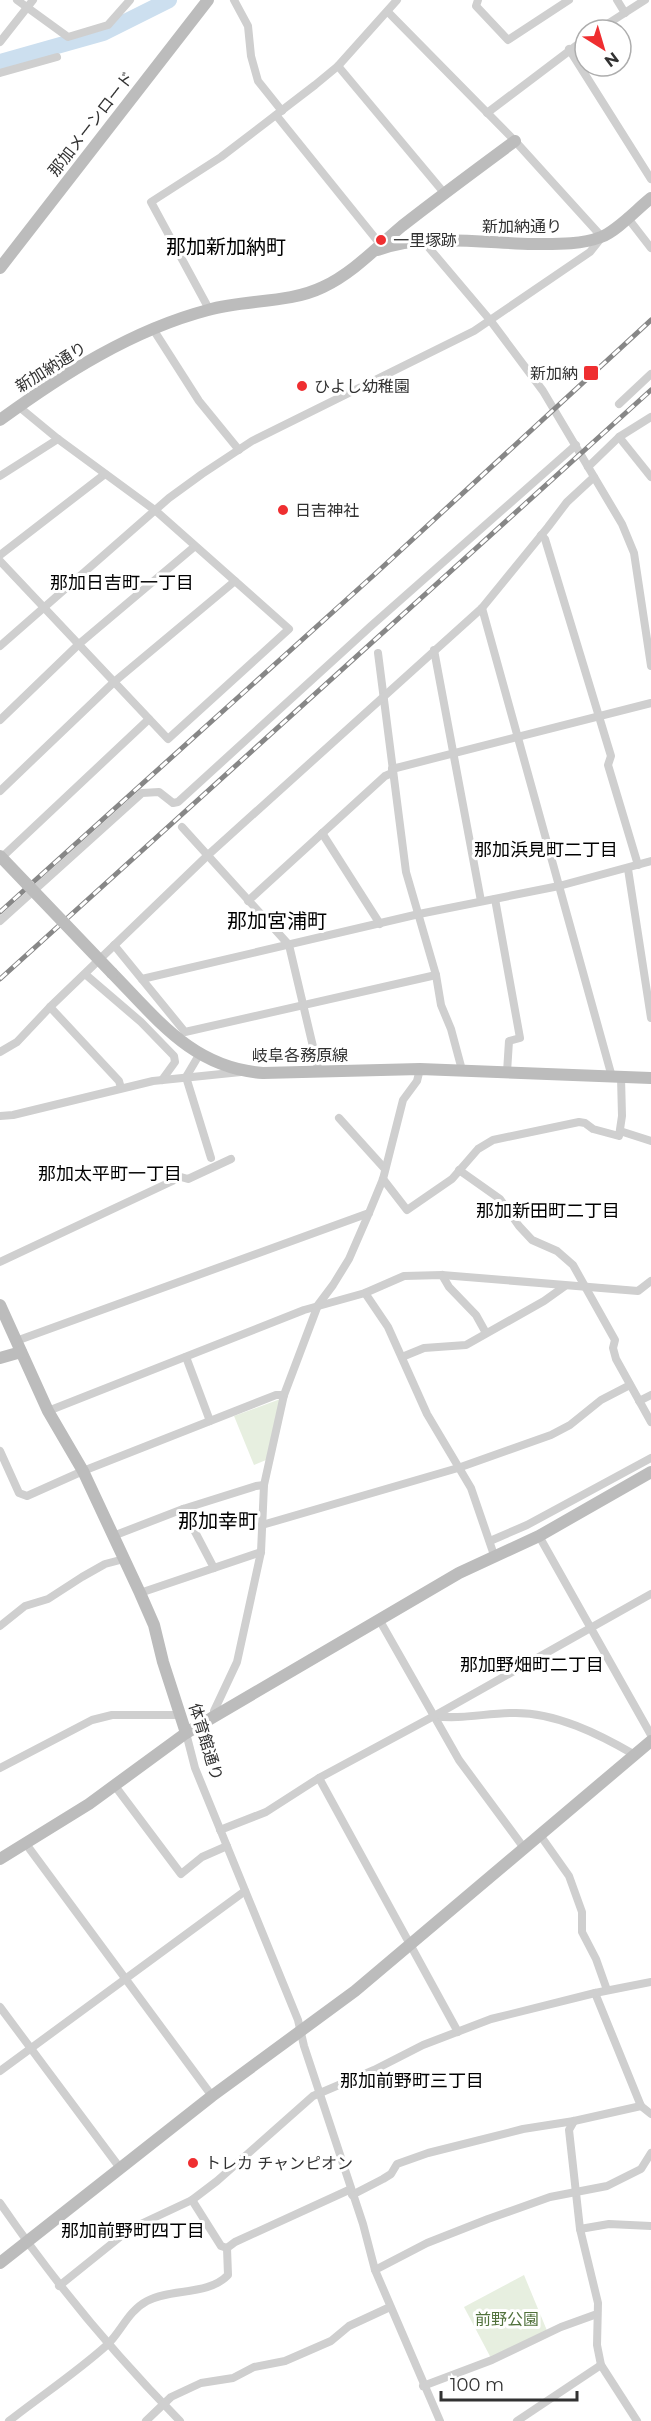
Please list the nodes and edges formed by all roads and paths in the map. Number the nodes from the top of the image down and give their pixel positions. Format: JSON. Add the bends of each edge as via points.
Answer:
{"nodes":[{"id":1,"x":17,"y":0,"type":"edge"},
{"id":2,"x":33,"y":0,"type":"edge"},
{"id":3,"x":130,"y":0,"type":"edge"},
{"id":4,"x":208,"y":0,"type":"edge"},
{"id":5,"x":234,"y":0,"type":"edge"},
{"id":6,"x":397,"y":0,"type":"edge"},
{"id":7,"x":478,"y":0,"type":"edge"},
{"id":8,"x":569,"y":0,"type":"edge"},
{"id":9,"x":617,"y":0,"type":"edge"},
{"id":10,"x":645,"y":0,"type":"edge"},
{"id":11,"x":27,"y":8,"type":"junction"},
{"id":12,"x":388,"y":12,"type":"junction"},
{"id":13,"x":625,"y":13,"type":"junction"},
{"id":14,"x":617,"y":18,"type":"edge"},
{"id":15,"x":0,"y":42,"type":"edge"},
{"id":16,"x":573,"y":46,"type":"edge"},
{"id":17,"x":569,"y":49,"type":"junction"},
{"id":18,"x":57,"y":57,"type":"dead end"},
{"id":19,"x":338,"y":66,"type":"junction"},
{"id":20,"x":0,"y":73,"type":"edge"},
{"id":21,"x":279,"y":113,"type":"junction"},
{"id":22,"x":487,"y":113,"type":"junction"},
{"id":23,"x":515,"y":141,"type":"junction"},
{"id":24,"x":651,"y":179,"type":"edge"},
{"id":25,"x":445,"y":194,"type":"junction"},
{"id":26,"x":651,"y":198,"type":"edge"},
{"id":27,"x":627,"y":218,"type":"junction"},
{"id":28,"x":602,"y":237,"type":"junction"},
{"id":29,"x":424,"y":242,"type":"junction"},
{"id":30,"x":377,"y":248,"type":"junction"},
{"id":31,"x":651,"y":248,"type":"edge"},
{"id":32,"x":0,"y":268,"type":"edge"},
{"id":33,"x":209,"y":309,"type":"junction"},
{"id":34,"x":490,"y":320,"type":"junction"},
{"id":35,"x":153,"y":329,"type":"junction"},
{"id":36,"x":651,"y":374,"type":"edge"},
{"id":37,"x":619,"y":404,"type":"dead end"},
{"id":38,"x":18,"y":406,"type":"junction"},
{"id":39,"x":651,"y":417,"type":"edge"},
{"id":40,"x":0,"y":420,"type":"edge"},
{"id":41,"x":619,"y":437,"type":"junction"},
{"id":42,"x":57,"y":439,"type":"junction"},
{"id":43,"x":576,"y":445,"type":"junction"},
{"id":44,"x":239,"y":450,"type":"junction"},
{"id":45,"x":588,"y":467,"type":"junction"},
{"id":46,"x":105,"y":474,"type":"junction"},
{"id":47,"x":0,"y":476,"type":"edge"},
{"id":48,"x":594,"y":477,"type":"junction"},
{"id":49,"x":651,"y":477,"type":"edge"},
{"id":50,"x":156,"y":511,"type":"junction"},
{"id":51,"x":541,"y":535,"type":"junction"},
{"id":52,"x":194,"y":547,"type":"junction"},
{"id":53,"x":0,"y":555,"type":"edge"},
{"id":54,"x":0,"y":561,"type":"edge"},
{"id":55,"x":235,"y":581,"type":"junction"},
{"id":56,"x":43,"y":607,"type":"junction"},
{"id":57,"x":482,"y":608,"type":"junction"},
{"id":58,"x":648,"y":624,"type":"edge"},
{"id":59,"x":79,"y":644,"type":"junction"},
{"id":60,"x":0,"y":646,"type":"edge"},
{"id":61,"x":434,"y":650,"type":"junction"},
{"id":62,"x":378,"y":653,"type":"dead end"},
{"id":63,"x":651,"y":666,"type":"edge"},
{"id":64,"x":114,"y":682,"type":"junction"},
{"id":65,"x":384,"y":696,"type":"junction"},
{"id":66,"x":651,"y":703,"type":"edge"},
{"id":67,"x":598,"y":717,"type":"junction"},
{"id":68,"x":149,"y":719,"type":"junction"},
{"id":69,"x":0,"y":720,"type":"edge"},
{"id":70,"x":520,"y":738,"type":"junction"},
{"id":71,"x":454,"y":754,"type":"junction"},
{"id":72,"x":392,"y":771,"type":"junction"},
{"id":73,"x":0,"y":791,"type":"edge"},
{"id":74,"x":182,"y":827,"type":"dead end"},
{"id":75,"x":322,"y":833,"type":"junction"},
{"id":76,"x":208,"y":855,"type":"junction"},
{"id":77,"x":0,"y":857,"type":"edge"},
{"id":78,"x":651,"y":861,"type":"edge"},
{"id":79,"x":638,"y":865,"type":"junction"},
{"id":80,"x":628,"y":868,"type":"junction"},
{"id":81,"x":559,"y":886,"type":"junction"},
{"id":82,"x":495,"y":898,"type":"junction"},
{"id":83,"x":248,"y":901,"type":"junction"},
{"id":84,"x":482,"y":901,"type":"junction"},
{"id":85,"x":419,"y":914,"type":"junction"},
{"id":86,"x":0,"y":921,"type":"edge"},
{"id":87,"x":380,"y":924,"type":"junction"},
{"id":88,"x":114,"y":945,"type":"junction"},
{"id":89,"x":289,"y":945,"type":"junction"},
{"id":90,"x":84,"y":974,"type":"junction"},
{"id":91,"x":436,"y":975,"type":"junction"},
{"id":92,"x":142,"y":979,"type":"junction"},
{"id":93,"x":304,"y":1005,"type":"junction"},
{"id":94,"x":50,"y":1007,"type":"junction"},
{"id":95,"x":651,"y":1018,"type":"edge"},
{"id":96,"x":0,"y":1052,"type":"edge"},
{"id":97,"x":200,"y":1055,"type":"junction"},
{"id":98,"x":420,"y":1069,"type":"junction"},
{"id":99,"x":462,"y":1070,"type":"junction"},
{"id":100,"x":243,"y":1072,"type":"junction"},
{"id":101,"x":320,"y":1072,"type":"junction"},
{"id":102,"x":507,"y":1072,"type":"junction"},
{"id":103,"x":186,"y":1077,"type":"junction"},
{"id":104,"x":617,"y":1077,"type":"junction"},
{"id":105,"x":651,"y":1078,"type":"edge"},
{"id":106,"x":162,"y":1080,"type":"junction"},
{"id":107,"x":121,"y":1088,"type":"junction"},
{"id":108,"x":0,"y":1116,"type":"edge"},
{"id":109,"x":339,"y":1118,"type":"dead end"},
{"id":110,"x":620,"y":1131,"type":"junction"},
{"id":111,"x":651,"y":1141,"type":"edge"},
{"id":112,"x":211,"y":1158,"type":"dead end"},
{"id":113,"x":231,"y":1159,"type":"dead end"},
{"id":114,"x":385,"y":1168,"type":"junction"},
{"id":115,"x":459,"y":1170,"type":"junction"},
{"id":116,"x":383,"y":1179,"type":"junction"},
{"id":117,"x":369,"y":1213,"type":"junction"},
{"id":118,"x":0,"y":1262,"type":"edge"},
{"id":119,"x":442,"y":1275,"type":"junction"},
{"id":120,"x":651,"y":1281,"type":"edge"},
{"id":121,"x":566,"y":1286,"type":"junction"},
{"id":122,"x":587,"y":1287,"type":"junction"},
{"id":123,"x":365,"y":1293,"type":"junction"},
{"id":124,"x":318,"y":1305,"type":"junction"},
{"id":125,"x":1,"y":1310,"type":"edge"},
{"id":126,"x":486,"y":1333,"type":"junction"},
{"id":127,"x":19,"y":1346,"type":"junction"},
{"id":128,"x":186,"y":1357,"type":"junction"},
{"id":129,"x":0,"y":1358,"type":"edge"},
{"id":130,"x":402,"y":1358,"type":"junction"},
{"id":131,"x":630,"y":1385,"type":"junction"},
{"id":132,"x":284,"y":1395,"type":"junction"},
{"id":133,"x":651,"y":1395,"type":"edge"},
{"id":134,"x":639,"y":1401,"type":"junction"},
{"id":135,"x":48,"y":1411,"type":"junction"},
{"id":136,"x":210,"y":1421,"type":"junction"},
{"id":137,"x":651,"y":1422,"type":"edge"},
{"id":138,"x":0,"y":1450,"type":"edge"},
{"id":139,"x":651,"y":1458,"type":"edge"},
{"id":140,"x":458,"y":1468,"type":"junction"},
{"id":141,"x":82,"y":1471,"type":"junction"},
{"id":142,"x":651,"y":1472,"type":"edge"},
{"id":143,"x":264,"y":1485,"type":"junction"},
{"id":144,"x":183,"y":1509,"type":"junction"},
{"id":145,"x":262,"y":1525,"type":"junction"},
{"id":146,"x":113,"y":1536,"type":"junction"},
{"id":147,"x":539,"y":1536,"type":"junction"},
{"id":148,"x":490,"y":1541,"type":"junction"},
{"id":149,"x":261,"y":1552,"type":"junction"},
{"id":150,"x":494,"y":1556,"type":"junction"},
{"id":151,"x":124,"y":1559,"type":"junction"},
{"id":152,"x":214,"y":1568,"type":"junction"},
{"id":153,"x":140,"y":1593,"type":"junction"},
{"id":154,"x":651,"y":1594,"type":"edge"},
{"id":155,"x":380,"y":1621,"type":"junction"},
{"id":156,"x":0,"y":1626,"type":"edge"},
{"id":157,"x":590,"y":1628,"type":"junction"},
{"id":158,"x":180,"y":1715,"type":"junction"},
{"id":159,"x":215,"y":1716,"type":"junction"},
{"id":160,"x":434,"y":1716,"type":"junction"},
{"id":161,"x":186,"y":1732,"type":"junction"},
{"id":162,"x":651,"y":1735,"type":"edge"},
{"id":163,"x":645,"y":1749,"type":"edge"},
{"id":164,"x":0,"y":1768,"type":"edge"},
{"id":165,"x":319,"y":1778,"type":"junction"},
{"id":166,"x":116,"y":1786,"type":"junction"},
{"id":167,"x":220,"y":1830,"type":"junction"},
{"id":168,"x":540,"y":1835,"type":"junction"},
{"id":169,"x":26,"y":1844,"type":"junction"},
{"id":170,"x":227,"y":1846,"type":"junction"},
{"id":171,"x":524,"y":1848,"type":"junction"},
{"id":172,"x":0,"y":1859,"type":"edge"},
{"id":173,"x":245,"y":1891,"type":"junction"},
{"id":174,"x":410,"y":1945,"type":"junction"},
{"id":175,"x":125,"y":1978,"type":"junction"},
{"id":176,"x":651,"y":1982,"type":"edge"},
{"id":177,"x":607,"y":1990,"type":"junction"},
{"id":178,"x":594,"y":1993,"type":"junction"},
{"id":179,"x":0,"y":2007,"type":"edge"},
{"id":180,"x":301,"y":2031,"type":"junction"},
{"id":181,"x":458,"y":2032,"type":"junction"},
{"id":182,"x":30,"y":2048,"type":"junction"},
{"id":183,"x":0,"y":2071,"type":"edge"},
{"id":184,"x":319,"y":2092,"type":"junction"},
{"id":185,"x":212,"y":2096,"type":"junction"},
{"id":186,"x":641,"y":2106,"type":"junction"},
{"id":187,"x":651,"y":2113,"type":"edge"},
{"id":188,"x":574,"y":2121,"type":"junction"},
{"id":189,"x":651,"y":2152,"type":"edge"},
{"id":190,"x":120,"y":2168,"type":"junction"},
{"id":191,"x":351,"y":2192,"type":"junction"},
{"id":192,"x":576,"y":2193,"type":"junction"},
{"id":193,"x":192,"y":2200,"type":"junction"},
{"id":194,"x":0,"y":2203,"type":"edge"},
{"id":195,"x":651,"y":2226,"type":"edge"},
{"id":196,"x":580,"y":2229,"type":"junction"},
{"id":197,"x":27,"y":2243,"type":"junction"},
{"id":198,"x":227,"y":2248,"type":"junction"},
{"id":199,"x":0,"y":2263,"type":"edge"},
{"id":200,"x":375,"y":2270,"type":"junction"},
{"id":201,"x":59,"y":2286,"type":"junction"},
{"id":202,"x":390,"y":2307,"type":"junction"},
{"id":203,"x":597,"y":2314,"type":"junction"},
{"id":204,"x":109,"y":2343,"type":"junction"},
{"id":205,"x":601,"y":2365,"type":"junction"},
{"id":206,"x":423,"y":2386,"type":"junction"},
{"id":207,"x":163,"y":2403,"type":"junction"},
{"id":208,"x":9,"y":2421,"type":"edge"},
{"id":209,"x":146,"y":2421,"type":"edge"},
{"id":210,"x":180,"y":2421,"type":"edge"},
{"id":211,"x":440,"y":2421,"type":"edge"},
{"id":212,"x":517,"y":2421,"type":"edge"},
{"id":213,"x":637,"y":2421,"type":"edge"}],
"edges":[{"from":1,"to":11,"type":"street"},
{"from":2,"to":11,"type":"street"},
{"from":3,"to":11,"type":"street","via":[[108,25],[68,37]]},
{"from":4,"to":32,"type":"street","name":"那加メーンロード"},
{"from":5,"to":21,"type":"street","via":[[248,26],[258,81]]},
{"from":6,"to":12,"type":"street"},
{"from":7,"to":8,"type":"street","via":[[476,6],[508,40]]},
{"from":9,"to":13,"type":"street"},
{"from":10,"to":13,"type":"street"},
{"from":11,"to":15,"type":"street"},
{"from":12,"to":19,"type":"street"},
{"from":12,"to":22,"type":"street"},
{"from":13,"to":14,"type":"street"},
{"from":16,"to":17,"type":"street"},
{"from":17,"to":22,"type":"street"},
{"from":17,"to":24,"type":"street"},
{"from":18,"to":20,"type":"street"},
{"from":19,"to":21,"type":"street"},
{"from":19,"to":25,"type":"street"},
{"from":21,"to":30,"type":"street"},
{"from":21,"to":33,"type":"street","via":[[221,157],[151,202]]},
{"from":22,"to":23,"type":"street"},
{"from":23,"to":25,"type":"street"},
{"from":23,"to":28,"type":"street"},
{"from":25,"to":30,"type":"street"},
{"from":26,"to":27,"type":"street","name":"新加納通り"},
{"from":27,"to":28,"type":"street","name":"新加納通り"},
{"from":27,"to":31,"type":"street"},
{"from":28,"to":29,"type":"street","name":"新加納通り","via":[[550,244]]},
{"from":28,"to":34,"type":"street","via":[[590,252]]},
{"from":29,"to":30,"type":"street","name":"新加納通り"},
{"from":29,"to":34,"type":"street"},
{"from":30,"to":33,"type":"street","via":[[341,276],[307,294]]},
{"from":33,"to":35,"type":"street","name":"新加納通り"},
{"from":34,"to":43,"type":"street","via":[[543,390]]},
{"from":34,"to":44,"type":"street"},
{"from":35,"to":38,"type":"street","name":"新加納通り","via":[[82,366]]},
{"from":35,"to":44,"type":"street","via":[[199,401]]},
{"from":36,"to":37,"type":"street"},
{"from":38,"to":40,"type":"street","name":"新加納通り"},
{"from":38,"to":42,"type":"street"},
{"from":39,"to":41,"type":"street"},
{"from":41,"to":45,"type":"street"},
{"from":41,"to":49,"type":"street"},
{"from":42,"to":46,"type":"street"},
{"from":42,"to":47,"type":"street"},
{"from":43,"to":45,"type":"street"},
{"from":43,"to":86,"type":"street","via":[[178,802],[173,803],[159,792],[142,793]]},
{"from":44,"to":50,"type":"street"},
{"from":45,"to":48,"type":"street"},
{"from":46,"to":50,"type":"street"},
{"from":46,"to":53,"type":"street"},
{"from":48,"to":51,"type":"street","via":[[567,502]]},
{"from":48,"to":58,"type":"street","via":[[622,524],[634,554]]},
{"from":50,"to":52,"type":"street"},
{"from":50,"to":56,"type":"street"},
{"from":51,"to":57,"type":"street"},
{"from":51,"to":67,"type":"street"},
{"from":52,"to":55,"type":"street"},
{"from":52,"to":59,"type":"street"},
{"from":54,"to":56,"type":"street"},
{"from":55,"to":64,"type":"street"},
{"from":55,"to":68,"type":"street","via":[[289,629],[168,739]]},
{"from":56,"to":59,"type":"street"},
{"from":56,"to":60,"type":"street"},
{"from":57,"to":61,"type":"street"},
{"from":57,"to":70,"type":"street"},
{"from":58,"to":63,"type":"street"},
{"from":59,"to":64,"type":"street"},
{"from":59,"to":69,"type":"street"},
{"from":61,"to":65,"type":"street"},
{"from":61,"to":71,"type":"street"},
{"from":62,"to":65,"type":"street"},
{"from":64,"to":68,"type":"street"},
{"from":64,"to":73,"type":"street"},
{"from":65,"to":72,"type":"street"},
{"from":65,"to":76,"type":"street"},
{"from":66,"to":67,"type":"street"},
{"from":67,"to":70,"type":"street"},
{"from":67,"to":79,"type":"street"},
{"from":68,"to":77,"type":"street"},
{"from":70,"to":71,"type":"street"},
{"from":70,"to":81,"type":"street"},
{"from":71,"to":72,"type":"street"},
{"from":71,"to":84,"type":"street"},
{"from":72,"to":75,"type":"street"},
{"from":72,"to":85,"type":"street","via":[[406,872]]},
{"from":74,"to":76,"type":"street"},
{"from":75,"to":83,"type":"street"},
{"from":75,"to":87,"type":"street"},
{"from":76,"to":83,"type":"street"},
{"from":76,"to":88,"type":"street"},
{"from":77,"to":97,"type":"street","name":"岐阜各務原線","bridge":true,"via":[[170,1032]]},
{"from":78,"to":79,"type":"street"},
{"from":79,"to":80,"type":"street"},
{"from":80,"to":81,"type":"street"},
{"from":80,"to":95,"type":"street"},
{"from":81,"to":82,"type":"street"},
{"from":81,"to":104,"type":"street"},
{"from":82,"to":84,"type":"street"},
{"from":82,"to":102,"type":"street","via":[[520,1038],[509,1041]]},
{"from":83,"to":89,"type":"street"},
{"from":84,"to":85,"type":"street"},
{"from":85,"to":87,"type":"street"},
{"from":85,"to":91,"type":"street"},
{"from":87,"to":89,"type":"street"},
{"from":88,"to":90,"type":"street"},
{"from":88,"to":92,"type":"street"},
{"from":89,"to":92,"type":"street"},
{"from":89,"to":93,"type":"street"},
{"from":90,"to":94,"type":"street"},
{"from":90,"to":106,"type":"street","via":[[174,1056],[175,1062]]},
{"from":91,"to":93,"type":"street"},
{"from":91,"to":99,"type":"street","via":[[441,1005]]},
{"from":92,"to":93,"type":"street","via":[[185,1032]]},
{"from":93,"to":101,"type":"street"},
{"from":94,"to":96,"type":"street","via":[[17,1042]]},
{"from":94,"to":107,"type":"street","via":[[119,1081]]},
{"from":97,"to":100,"type":"street","name":"岐阜各務原線"},
{"from":97,"to":103,"type":"street"},
{"from":98,"to":99,"type":"street","name":"岐阜各務原線"},
{"from":98,"to":101,"type":"street","name":"岐阜各務原線"},
{"from":98,"to":114,"type":"street","via":[[417,1081],[403,1100]]},
{"from":99,"to":102,"type":"street","name":"岐阜各務原線"},
{"from":100,"to":101,"type":"street","name":"岐阜各務原線"},
{"from":100,"to":103,"type":"street"},
{"from":102,"to":104,"type":"street","name":"岐阜各務原線"},
{"from":103,"to":106,"type":"street"},
{"from":103,"to":112,"type":"street"},
{"from":104,"to":105,"type":"street","name":"岐阜各務原線"},
{"from":104,"to":110,"type":"street"},
{"from":106,"to":107,"type":"street"},
{"from":107,"to":108,"type":"street"},
{"from":109,"to":114,"type":"street"},
{"from":110,"to":111,"type":"street"},
{"from":110,"to":115,"type":"street","via":[[619,1136],[579,1122],[493,1140],[478,1149]]},
{"from":113,"to":118,"type":"street","via":[[188,1179],[181,1177]]},
{"from":114,"to":116,"type":"street"},
{"from":115,"to":116,"type":"street","via":[[442,1187],[407,1210]]},
{"from":115,"to":122,"type":"street","via":[[500,1199],[532,1240],[566,1257]]},
{"from":116,"to":117,"type":"street"},
{"from":117,"to":124,"type":"street","via":[[349,1259]]},
{"from":117,"to":127,"type":"street"},
{"from":119,"to":121,"type":"street"},
{"from":119,"to":123,"type":"street","via":[[404,1276]]},
{"from":119,"to":126,"type":"street"},
{"from":120,"to":122,"type":"street","via":[[638,1291]]},
{"from":121,"to":122,"type":"street"},
{"from":121,"to":126,"type":"street"},
{"from":122,"to":131,"type":"street","via":[[615,1340],[616,1359]]},
{"from":123,"to":124,"type":"street"},
{"from":123,"to":130,"type":"street","via":[[388,1327]]},
{"from":124,"to":128,"type":"street"},
{"from":124,"to":132,"type":"street"},
{"from":125,"to":127,"type":"street"},
{"from":126,"to":130,"type":"street","via":[[466,1345],[424,1348]]},
{"from":127,"to":129,"type":"street"},
{"from":127,"to":135,"type":"street"},
{"from":128,"to":135,"type":"street"},
{"from":128,"to":136,"type":"street"},
{"from":130,"to":140,"type":"street","via":[[427,1414]]},
{"from":131,"to":134,"type":"street"},
{"from":131,"to":140,"type":"street","via":[[551,1435]]},
{"from":132,"to":136,"type":"street"},
{"from":132,"to":143,"type":"street"},
{"from":133,"to":134,"type":"street"},
{"from":134,"to":137,"type":"street"},
{"from":135,"to":141,"type":"street"},
{"from":136,"to":141,"type":"street"},
{"from":138,"to":141,"type":"street","via":[[19,1492],[27,1496]]},
{"from":139,"to":148,"type":"street"},
{"from":140,"to":145,"type":"street"},
{"from":140,"to":148,"type":"street","via":[[471,1488]]},
{"from":141,"to":146,"type":"street"},
{"from":142,"to":147,"type":"street"},
{"from":143,"to":144,"type":"street"},
{"from":143,"to":145,"type":"street"},
{"from":144,"to":146,"type":"street"},
{"from":144,"to":152,"type":"street"},
{"from":145,"to":149,"type":"street"},
{"from":146,"to":151,"type":"street"},
{"from":147,"to":150,"type":"street"},
{"from":147,"to":157,"type":"street"},
{"from":148,"to":150,"type":"street"},
{"from":149,"to":152,"type":"street"},
{"from":149,"to":159,"type":"street","via":[[237,1662]]},
{"from":150,"to":155,"type":"street"},
{"from":151,"to":153,"type":"street","name":"体育館通り"},
{"from":151,"to":156,"type":"street","via":[[105,1564],[48,1599],[25,1606]]},
{"from":152,"to":153,"type":"street"},
{"from":153,"to":158,"type":"street","name":"体育館通り","via":[[154,1625]]},
{"from":154,"to":157,"type":"street"},
{"from":155,"to":159,"type":"street"},
{"from":155,"to":160,"type":"street"},
{"from":157,"to":160,"type":"street"},
{"from":157,"to":162,"type":"street"},
{"from":158,"to":161,"type":"street","name":"体育館通り"},
{"from":158,"to":164,"type":"street","via":[[112,1715],[92,1719]]},
{"from":159,"to":161,"type":"street"},
{"from":160,"to":163,"type":"street","via":[[545,1716]]},
{"from":160,"to":165,"type":"street"},
{"from":160,"to":171,"type":"street","via":[[459,1760]]},
{"from":161,"to":166,"type":"street"},
{"from":161,"to":167,"type":"street","name":"体育館通り","via":[[195,1768]]},
{"from":163,"to":168,"type":"street"},
{"from":165,"to":167,"type":"street","via":[[266,1812]]},
{"from":165,"to":174,"type":"street"},
{"from":166,"to":169,"type":"street"},
{"from":166,"to":170,"type":"street","via":[[181,1874],[202,1857]]},
{"from":167,"to":170,"type":"street","name":"体育館通り"},
{"from":168,"to":171,"type":"street"},
{"from":168,"to":177,"type":"street","via":[[569,1876],[582,1912],[582,1932]]},
{"from":169,"to":172,"type":"street"},
{"from":169,"to":175,"type":"street"},
{"from":170,"to":173,"type":"street","name":"体育館通り"},
{"from":171,"to":174,"type":"street"},
{"from":173,"to":175,"type":"street"},
{"from":173,"to":180,"type":"street"},
{"from":174,"to":180,"type":"street"},
{"from":174,"to":181,"type":"street"},
{"from":175,"to":182,"type":"street"},
{"from":175,"to":185,"type":"street"},
{"from":176,"to":177,"type":"street"},
{"from":177,"to":178,"type":"street"},
{"from":178,"to":181,"type":"street","via":[[491,2019]]},
{"from":178,"to":186,"type":"street"},
{"from":179,"to":182,"type":"street"},
{"from":180,"to":184,"type":"street"},
{"from":180,"to":185,"type":"street"},
{"from":181,"to":184,"type":"street"},
{"from":182,"to":183,"type":"street"},
{"from":182,"to":190,"type":"street"},
{"from":184,"to":191,"type":"street"},
{"from":184,"to":193,"type":"street"},
{"from":185,"to":190,"type":"street"},
{"from":186,"to":187,"type":"street"},
{"from":186,"to":188,"type":"street"},
{"from":188,"to":191,"type":"street","via":[[523,2129],[428,2153],[397,2164],[383,2179]]},
{"from":188,"to":192,"type":"street","via":[[569,2130]]},
{"from":189,"to":192,"type":"street","via":[[641,2169],[631,2175]]},
{"from":190,"to":197,"type":"street"},
{"from":191,"to":198,"type":"street"},
{"from":191,"to":200,"type":"street"},
{"from":192,"to":196,"type":"street"},
{"from":192,"to":200,"type":"street","via":[[549,2197],[488,2219],[427,2243]]},
{"from":193,"to":198,"type":"street","via":[[221,2246]]},
{"from":193,"to":201,"type":"street","via":[[130,2229]]},
{"from":194,"to":197,"type":"street"},
{"from":195,"to":196,"type":"street","via":[[609,2224]]},
{"from":196,"to":203,"type":"street","via":[[598,2303]]},
{"from":197,"to":199,"type":"street"},
{"from":197,"to":201,"type":"street"},
{"from":198,"to":204,"type":"street","via":[[228,2275],[221,2282],[144,2302],[122,2323]]},
{"from":200,"to":202,"type":"street"},
{"from":201,"to":204,"type":"street"},
{"from":202,"to":206,"type":"street"},
{"from":202,"to":207,"type":"street","via":[[363,2318],[312,2350],[254,2367],[233,2378],[201,2383]]},
{"from":203,"to":205,"type":"street"},
{"from":203,"to":206,"type":"street"},
{"from":204,"to":207,"type":"street"},
{"from":204,"to":208,"type":"street"},
{"from":205,"to":212,"type":"street"},
{"from":205,"to":213,"type":"street"},
{"from":206,"to":211,"type":"street"},
{"from":207,"to":209,"type":"street"},
{"from":207,"to":210,"type":"street"}]}
